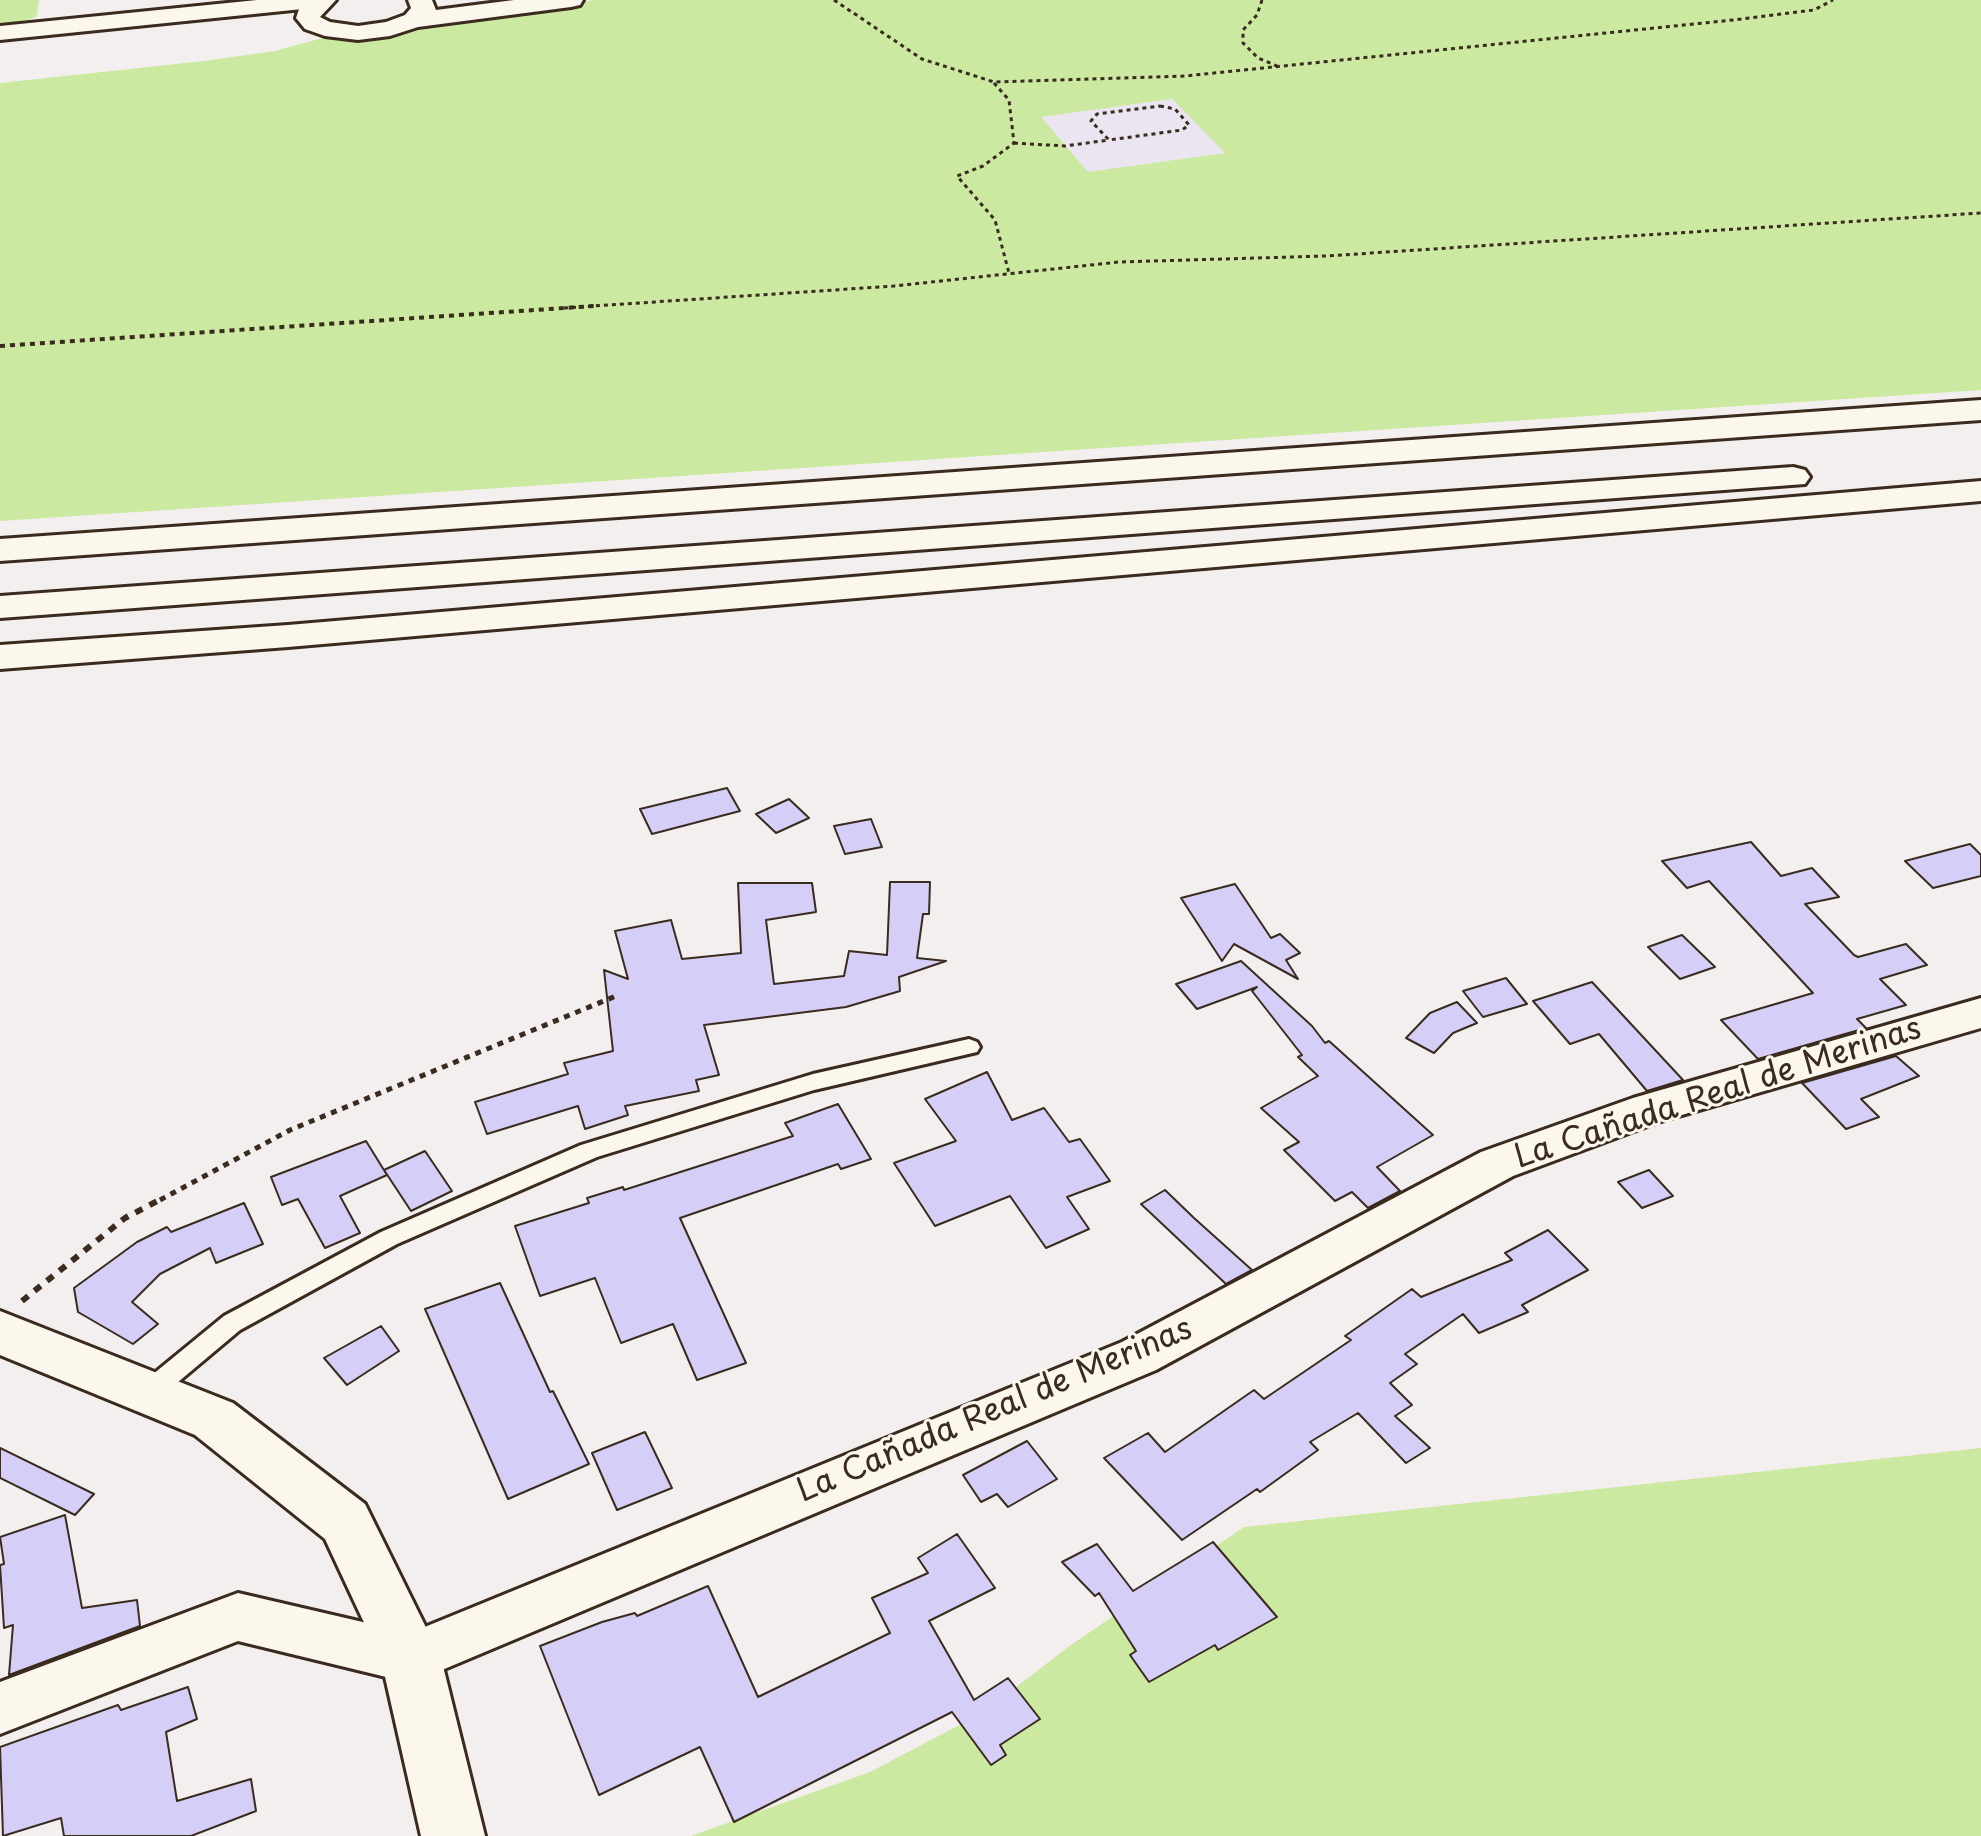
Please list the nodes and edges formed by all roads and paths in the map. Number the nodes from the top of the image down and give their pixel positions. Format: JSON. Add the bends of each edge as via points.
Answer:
{"nodes":[{"id":1,"x":67,"y":0,"type":"edge"},
{"id":2,"x":323,"y":0,"type":"edge"},
{"id":3,"x":571,"y":0,"type":"edge"},
{"id":4,"x":834,"y":0,"type":"edge"},
{"id":5,"x":1262,"y":0,"type":"edge"},
{"id":6,"x":1833,"y":0,"type":"edge"},
{"id":7,"x":417,"y":10,"type":"edge"},
{"id":8,"x":65,"y":28,"type":"junction"},
{"id":9,"x":0,"y":33,"type":"edge"},
{"id":10,"x":1280,"y":67,"type":"junction"},
{"id":11,"x":994,"y":82,"type":"junction"},
{"id":12,"x":1109,"y":140,"type":"junction"},
{"id":13,"x":1014,"y":143,"type":"junction"},
{"id":14,"x":1981,"y":213,"type":"edge"},
{"id":15,"x":1009,"y":274,"type":"junction"},
{"id":16,"x":0,"y":346,"type":"edge"},
{"id":17,"x":1981,"y":410,"type":"edge"},
{"id":18,"x":1981,"y":464,"type":"edge"},
{"id":19,"x":1981,"y":491,"type":"edge"},
{"id":20,"x":0,"y":550,"type":"edge"},
{"id":21,"x":0,"y":607,"type":"edge"},
{"id":22,"x":0,"y":657,"type":"edge"},
{"id":23,"x":616,"y":996,"type":"dead end"},
{"id":24,"x":1981,"y":1013,"type":"edge"},
{"id":25,"x":969,"y":1047,"type":"dead end"},
{"id":26,"x":6,"y":1321,"type":"edge"},
{"id":27,"x":150,"y":1391,"type":"junction"},
{"id":28,"x":411,"y":1658,"type":"junction"},
{"id":29,"x":0,"y":1708,"type":"edge"},
{"id":30,"x":453,"y":1836,"type":"edge"}],
"edges":[{"from":1,"to":8,"type":"street"},
{"from":2,"to":7,"type":"main road","via":[[308,18],[325,29],[374,31]]},
{"from":2,"to":8,"type":"street"},
{"from":3,"to":7,"type":"main road"},
{"from":4,"to":11,"type":"path","via":[[922,59]]},
{"from":5,"to":10,"type":"path","via":[[1243,30],[1243,43],[1258,58]]},
{"from":6,"to":10,"type":"path","via":[[1801,12]]},
{"from":8,"to":9,"type":"street"},
{"from":10,"to":11,"type":"path","via":[[1185,76]]},
{"from":11,"to":13,"type":"path","via":[[1009,100]]},
{"from":12,"to":12,"type":"path","via":[[1182,130],[1189,125],[1175,109],[1160,106],[1097,114],[1091,121]]},
{"from":12,"to":13,"type":"path","via":[[1065,146]]},
{"from":13,"to":15,"type":"path","via":[[983,166],[957,176],[995,220]]},
{"from":14,"to":15,"type":"path","via":[[1326,256],[1119,262]]},
{"from":15,"to":16,"type":"path"},
{"from":17,"to":20,"type":"main road"},
{"from":18,"to":21,"type":"main road"},
{"from":19,"to":22,"type":"main road"},
{"from":23,"to":26,"type":"path","via":[[290,1130],[125,1218]]},
{"from":24,"to":28,"type":"street","name":"La Cañada Real de Merinas","via":[[1648,1109],[1497,1164],[1139,1356]]},
{"from":25,"to":27,"type":"lane","via":[[813,1082],[589,1151],[389,1238],[232,1323]]},
{"from":26,"to":27,"type":"main road"},
{"from":27,"to":28,"type":"main road","via":[[214,1419],[345,1522]]},
{"from":28,"to":29,"type":"street","via":[[238,1617]]},
{"from":28,"to":30,"type":"main road"}]}
